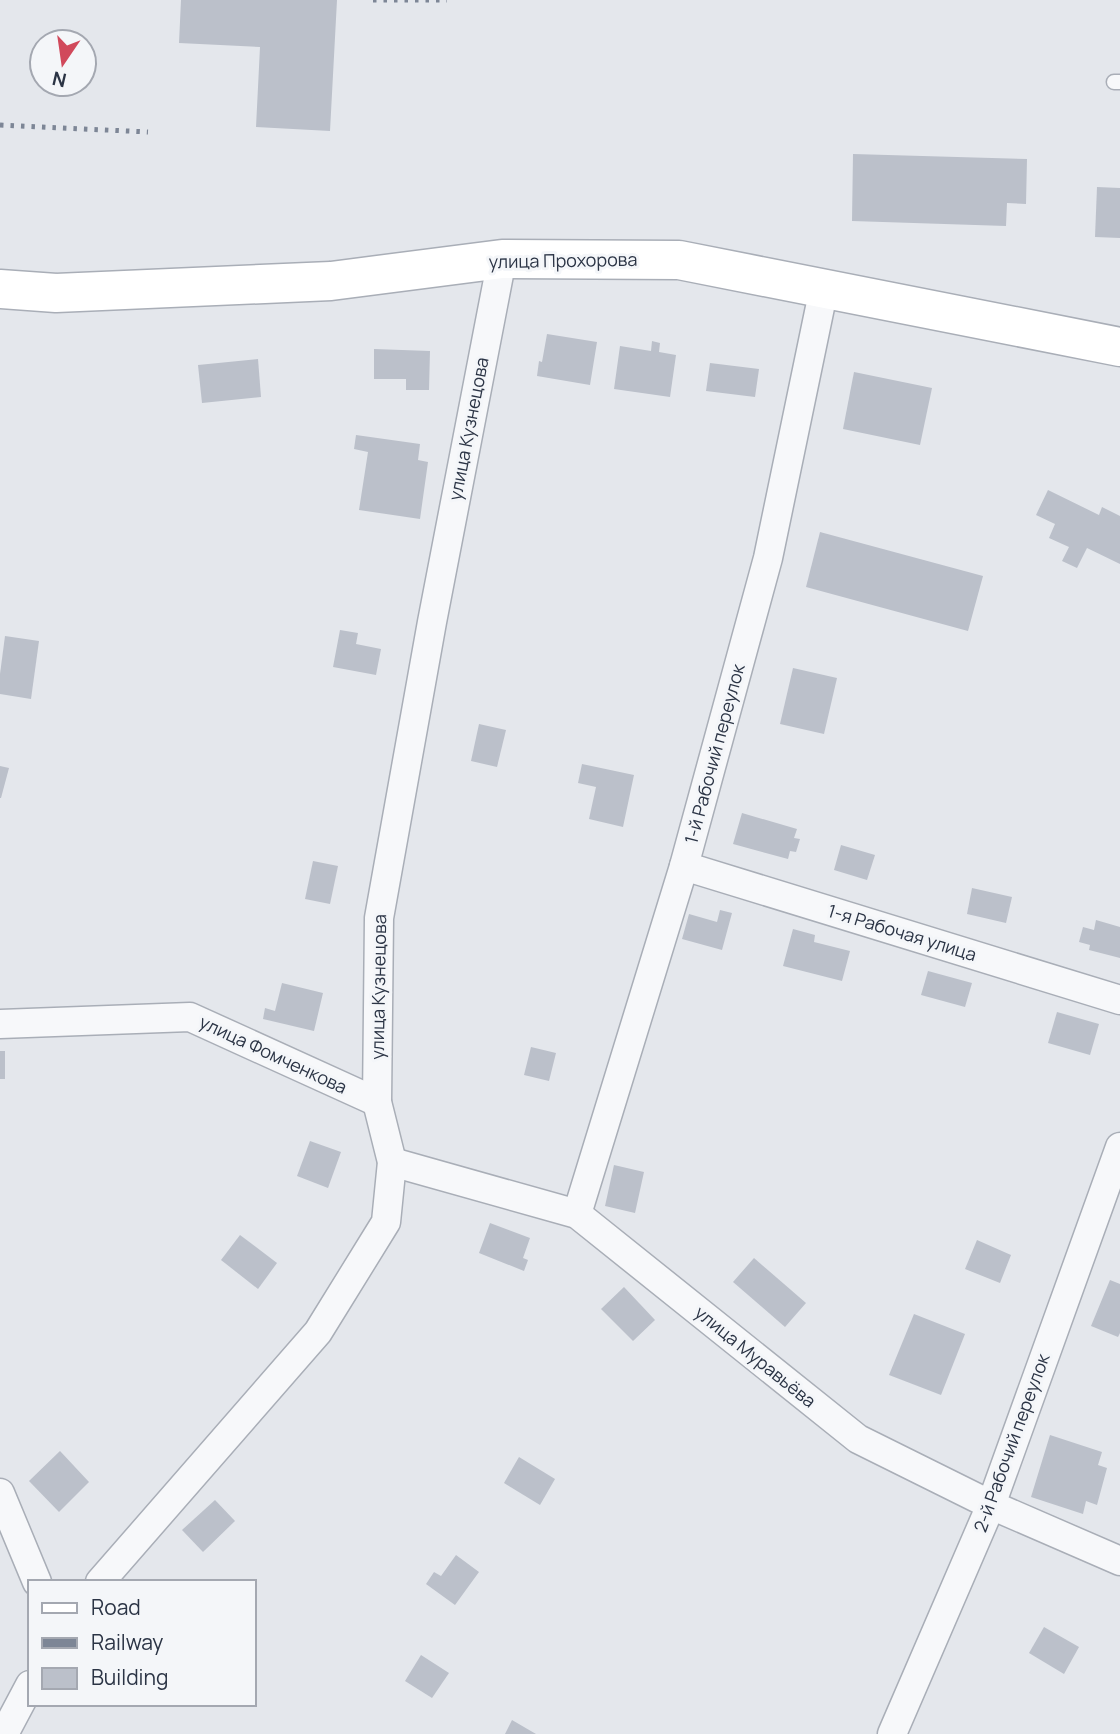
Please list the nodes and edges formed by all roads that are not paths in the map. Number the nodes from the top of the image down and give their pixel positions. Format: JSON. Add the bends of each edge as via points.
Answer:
{"nodes":[{"id":1,"x":502,"y":259,"type":"junction"},
{"id":2,"x":824,"y":288,"type":"junction"},
{"id":3,"x":0,"y":289,"type":"edge"},
{"id":4,"x":1120,"y":347,"type":"edge"},
{"id":5,"x":684,"y":866,"type":"junction"},
{"id":6,"x":1120,"y":1000,"type":"edge"},
{"id":7,"x":0,"y":1024,"type":"edge"},
{"id":8,"x":377,"y":1102,"type":"junction"},
{"id":9,"x":1120,"y":1147,"type":"edge"},
{"id":10,"x":392,"y":1161,"type":"junction"},
{"id":11,"x":577,"y":1214,"type":"junction"},
{"id":12,"x":0,"y":1493,"type":"edge"},
{"id":13,"x":991,"y":1505,"type":"junction"},
{"id":14,"x":1120,"y":1561,"type":"edge"},
{"id":15,"x":36,"y":1580,"type":"edge"},
{"id":16,"x":102,"y":1580,"type":"edge"},
{"id":17,"x":28,"y":1689,"type":"edge"},
{"id":18,"x":4,"y":1734,"type":"edge"},
{"id":19,"x":892,"y":1734,"type":"edge"}],
"edges":[{"from":1,"to":2,"type":"street","name":"улица Прохорова","via":[[679,260]]},
{"from":1,"to":3,"type":"street","name":"улица Прохорова","via":[[331,281],[56,293]]},
{"from":1,"to":8,"type":"street","name":"улица Кузнецова","via":[[379,918]]},
{"from":2,"to":4,"type":"street","name":"улица Прохорова"},
{"from":2,"to":5,"type":"street","name":"1-й Рабочий переулок","via":[[768,558]]},
{"from":5,"to":6,"type":"street","name":"1-я Рабочая улица"},
{"from":5,"to":11,"type":"street","name":"1-й Рабочий переулок"},
{"from":7,"to":8,"type":"street","name":"улица Фомченкова","via":[[190,1017]]},
{"from":8,"to":10,"type":"street","name":"улица Кузнецова"},
{"from":9,"to":13,"type":"street","name":"2-й Рабочий переулок"},
{"from":10,"to":11,"type":"street","name":"улица Муравьёва"},
{"from":10,"to":16,"type":"street","name":"улица Кузнецова","via":[[386,1222],[318,1332]]},
{"from":11,"to":13,"type":"street","name":"улица Муравьёва","via":[[858,1439]]},
{"from":12,"to":15,"type":"street"},
{"from":13,"to":14,"type":"street","name":"улица Муравьёва"},
{"from":13,"to":19,"type":"street","name":"2-й Рабочий переулок"},
{"from":17,"to":18,"type":"street"}]}
